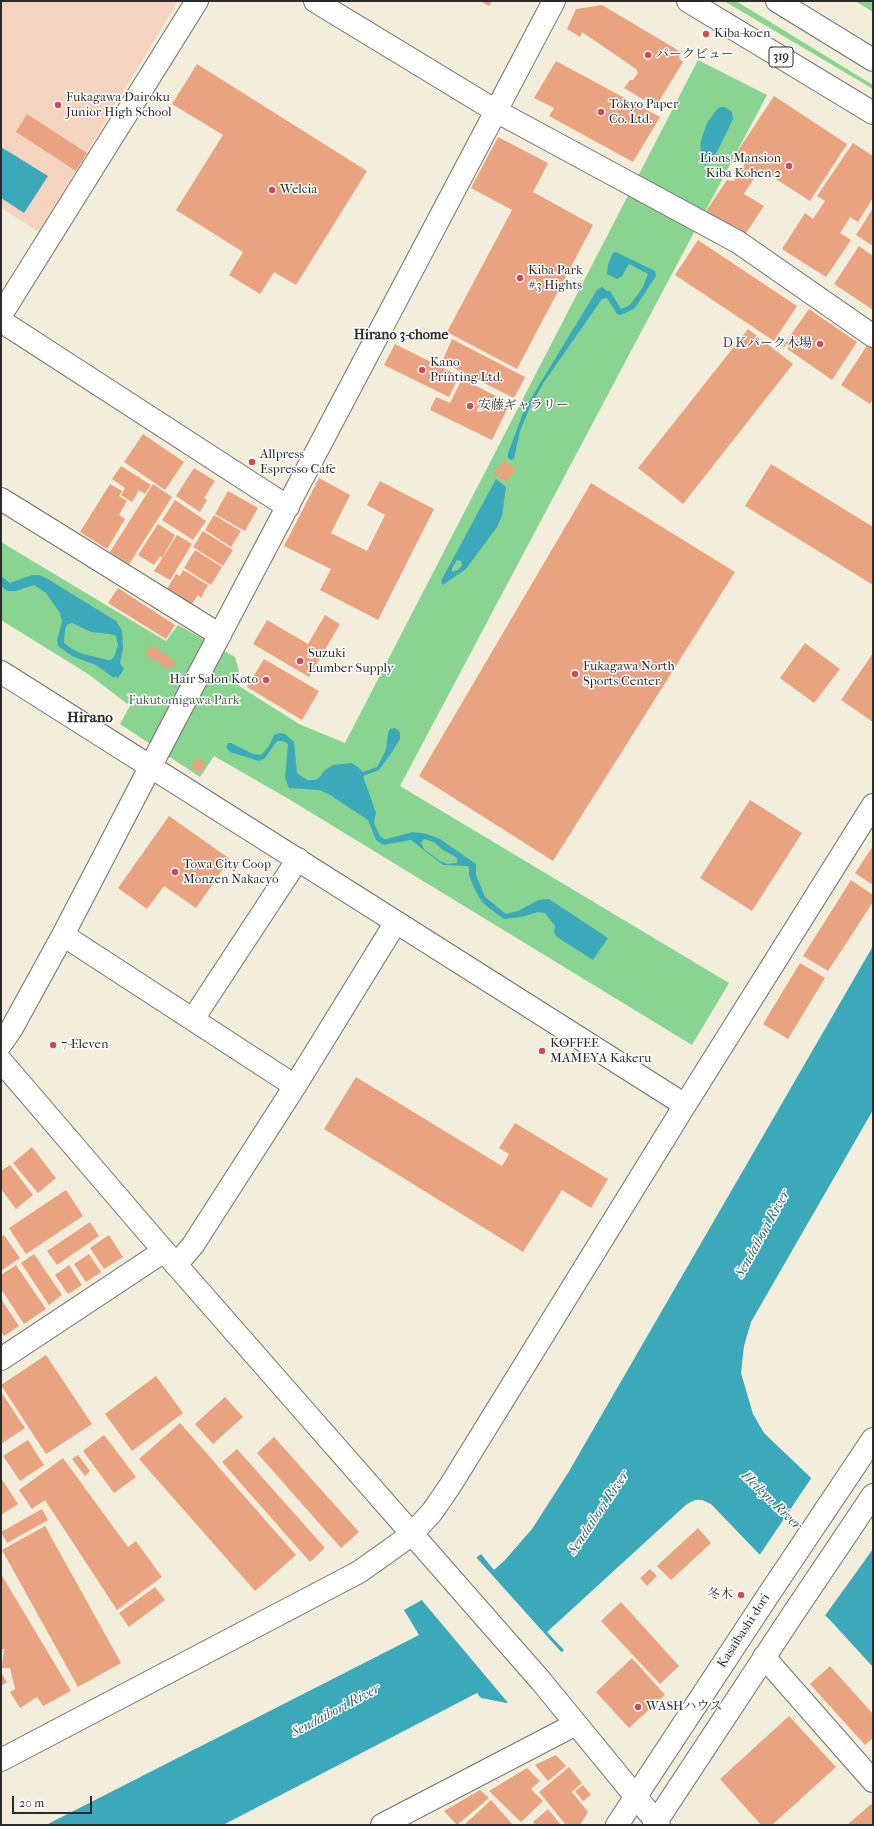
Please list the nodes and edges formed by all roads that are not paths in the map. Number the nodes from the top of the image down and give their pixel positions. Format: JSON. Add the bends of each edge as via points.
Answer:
{"nodes":[{"id":1,"x":197,"y":1,"type":"edge"},
{"id":2,"x":315,"y":1,"type":"edge"},
{"id":3,"x":554,"y":1,"type":"edge"},
{"id":4,"x":688,"y":1,"type":"edge"},
{"id":5,"x":777,"y":1,"type":"edge"},
{"id":6,"x":873,"y":60,"type":"edge"},
{"id":7,"x":496,"y":111,"type":"junction"},
{"id":8,"x":873,"y":113,"type":"edge"},
{"id":9,"x":1,"y":315,"type":"edge"},
{"id":10,"x":1,"y":321,"type":"edge"},
{"id":11,"x":873,"y":336,"type":"edge"},
{"id":12,"x":1,"y":499,"type":"edge"},
{"id":13,"x":288,"y":507,"type":"junction"},
{"id":14,"x":220,"y":635,"type":"junction"},
{"id":15,"x":1,"y":672,"type":"edge"},
{"id":16,"x":150,"y":767,"type":"junction"},
{"id":17,"x":873,"y":805,"type":"edge"},
{"id":18,"x":298,"y":859,"type":"junction"},
{"id":19,"x":396,"y":922,"type":"junction"},
{"id":20,"x":63,"y":935,"type":"junction"},
{"id":21,"x":193,"y":1019,"type":"junction"},
{"id":22,"x":1,"y":1044,"type":"edge"},
{"id":23,"x":1,"y":1060,"type":"edge"},
{"id":24,"x":295,"y":1086,"type":"junction"},
{"id":25,"x":685,"y":1105,"type":"junction"},
{"id":26,"x":170,"y":1258,"type":"junction"},
{"id":27,"x":1,"y":1359,"type":"edge"},
{"id":28,"x":873,"y":1439,"type":"edge"},
{"id":29,"x":870,"y":1500,"type":"edge"},
{"id":30,"x":411,"y":1535,"type":"junction"},
{"id":31,"x":764,"y":1657,"type":"junction"},
{"id":32,"x":576,"y":1724,"type":"junction"},
{"id":33,"x":1,"y":1760,"type":"edge"},
{"id":34,"x":873,"y":1781,"type":"edge"},
{"id":35,"x":636,"y":1797,"type":"junction"},
{"id":36,"x":657,"y":1824,"type":"edge"},
{"id":37,"x":382,"y":1825,"type":"edge"},
{"id":38,"x":617,"y":1825,"type":"edge"}],
"edges":[{"from":1,"to":9,"type":"street"},
{"from":2,"to":7,"type":"street"},
{"from":3,"to":7,"type":"street"},
{"from":4,"to":8,"type":"street","number":"319"},
{"from":5,"to":6,"type":"street"},
{"from":7,"to":11,"type":"street","via":[[738,242]]},
{"from":7,"to":13,"type":"street"},
{"from":10,"to":13,"type":"street"},
{"from":12,"to":14,"type":"street"},
{"from":13,"to":14,"type":"street"},
{"from":14,"to":16,"type":"street"},
{"from":15,"to":16,"type":"street"},
{"from":16,"to":18,"type":"street"},
{"from":16,"to":20,"type":"street"},
{"from":17,"to":25,"type":"street"},
{"from":18,"to":19,"type":"street"},
{"from":18,"to":21,"type":"street"},
{"from":19,"to":24,"type":"street"},
{"from":19,"to":25,"type":"street"},
{"from":20,"to":21,"type":"street"},
{"from":20,"to":22,"type":"street"},
{"from":21,"to":24,"type":"street"},
{"from":23,"to":26,"type":"street"},
{"from":24,"to":26,"type":"street","via":[[193,1245]]},
{"from":25,"to":30,"type":"street","via":[[450,1486],[432,1512]]},
{"from":26,"to":27,"type":"street"},
{"from":26,"to":30,"type":"street"},
{"from":28,"to":35,"type":"street","name":"Kasaibashi-dori"},
{"from":29,"to":31,"type":"street"},
{"from":30,"to":32,"type":"street","via":[[447,1573]]},
{"from":30,"to":33,"type":"street","via":[[359,1572]]},
{"from":31,"to":34,"type":"street"},
{"from":31,"to":36,"type":"street"},
{"from":32,"to":35,"type":"street"},
{"from":32,"to":37,"type":"street"},
{"from":35,"to":36,"type":"street"},
{"from":35,"to":38,"type":"street","name":"Kasaibashi-dori"}]}
